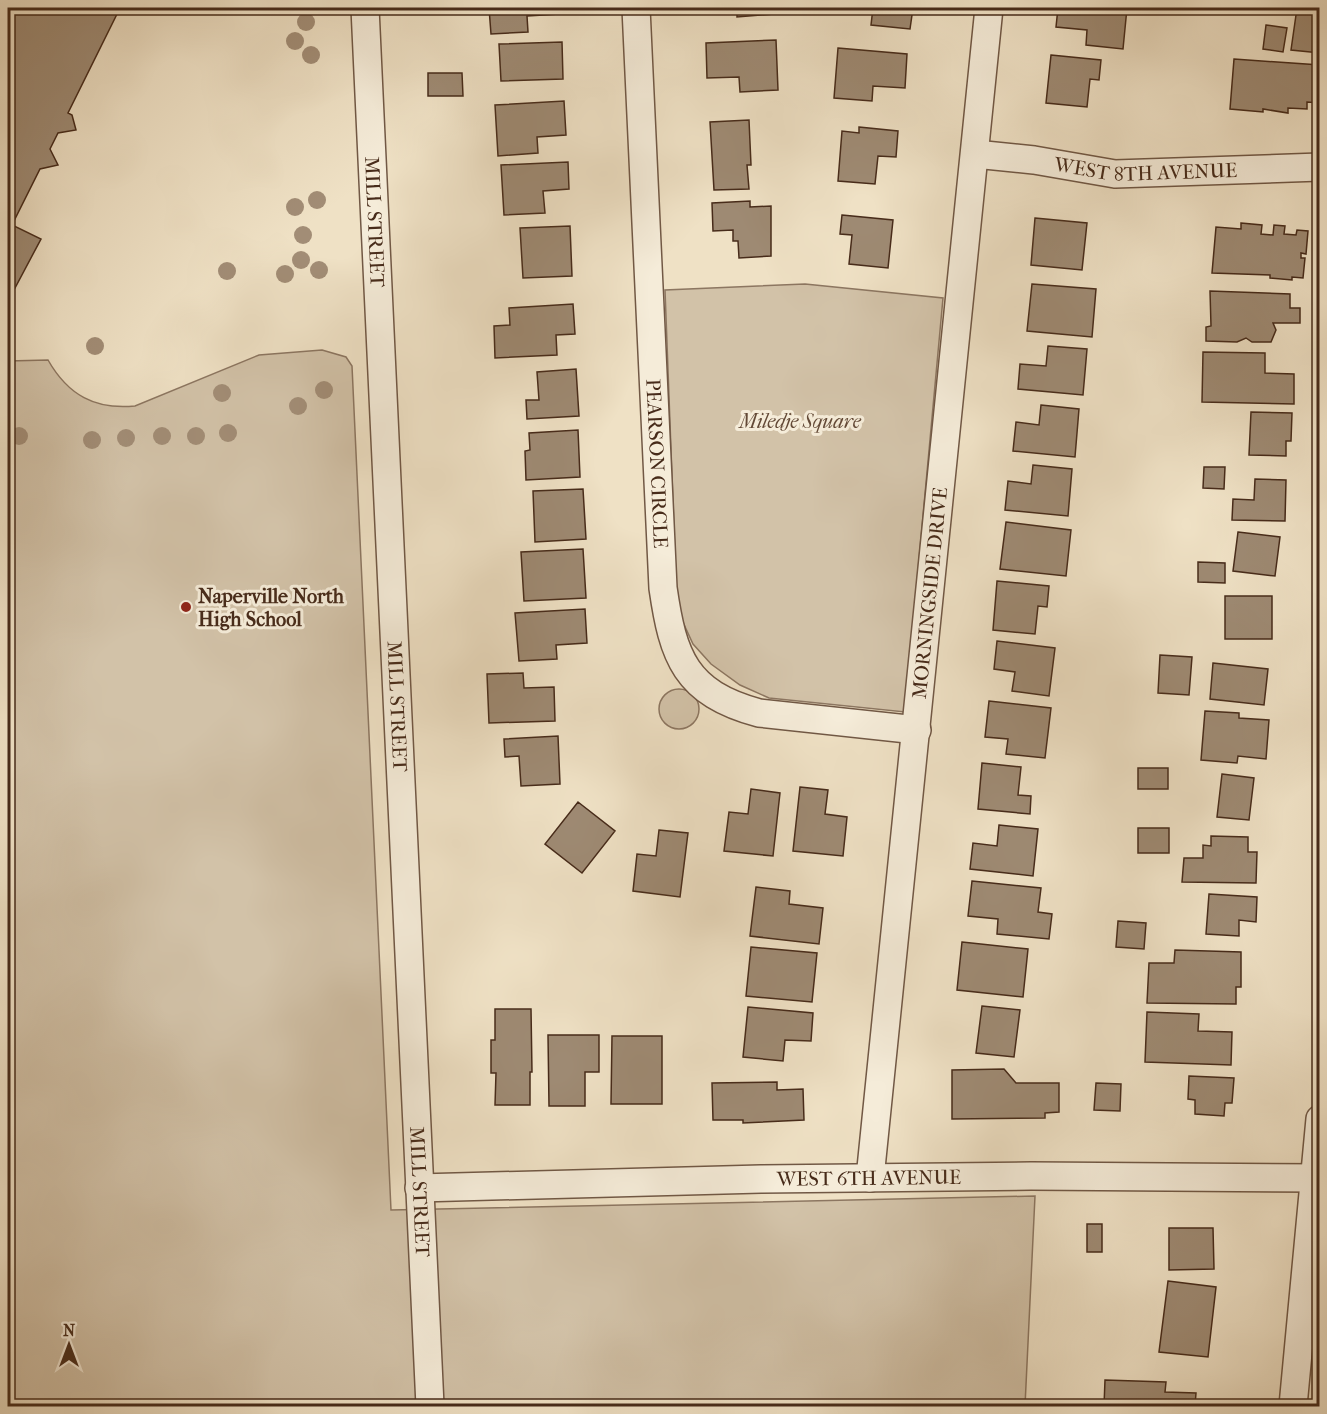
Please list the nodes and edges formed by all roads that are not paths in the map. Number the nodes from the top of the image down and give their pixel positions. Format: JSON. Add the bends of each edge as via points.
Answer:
{"nodes":[{"id":1,"x":365,"y":8,"type":"edge"},
{"id":2,"x":636,"y":8,"type":"edge"},
{"id":3,"x":989,"y":8,"type":"edge"},
{"id":4,"x":975,"y":154,"type":"junction"},
{"id":5,"x":1320,"y":167,"type":"edge"},
{"id":6,"x":917,"y":730,"type":"junction"},
{"id":7,"x":1320,"y":1119,"type":"edge"},
{"id":8,"x":870,"y":1178,"type":"junction"},
{"id":9,"x":1317,"y":1178,"type":"edge"},
{"id":10,"x":419,"y":1188,"type":"junction"},
{"id":11,"x":430,"y":1407,"type":"edge"},
{"id":12,"x":1293,"y":1407,"type":"edge"}],
"edges":[{"from":1,"to":10,"type":"street","name":"MILL STREET"},
{"from":2,"to":6,"type":"street","name":"PEARSON CIRCLE","via":[[663,588],[673,644],[694,678],[744,710]]},
{"from":3,"to":4,"type":"street","name":"MORNINGSIDE DRIVE"},
{"from":4,"to":5,"type":"street","name":"WEST 8TH AVENUE","via":[[1046,161],[1115,174]]},
{"from":4,"to":6,"type":"street","name":"MORNINGSIDE DRIVE"},
{"from":6,"to":8,"type":"street","name":"MORNINGSIDE DRIVE"},
{"from":7,"to":9,"type":"street"},
{"from":8,"to":9,"type":"street","name":"WEST 6TH AVENUE"},
{"from":8,"to":10,"type":"street","name":"WEST 6TH AVENUE"},
{"from":9,"to":12,"type":"street"},
{"from":10,"to":11,"type":"street","name":"MILL STREET"}]}
